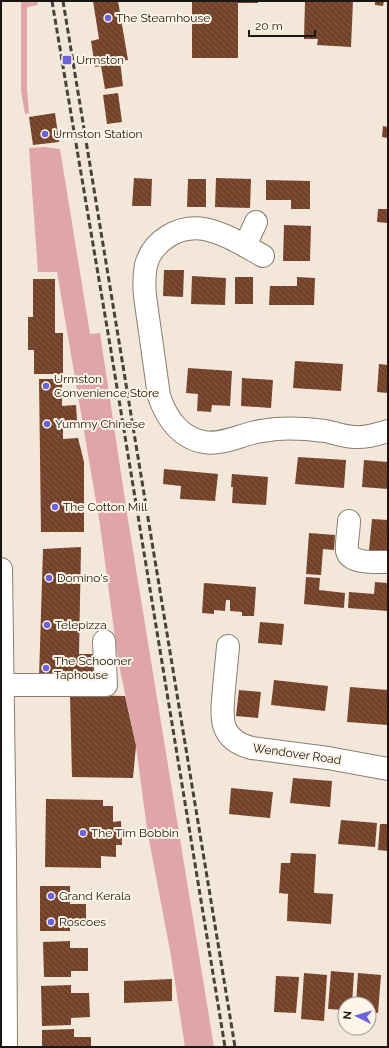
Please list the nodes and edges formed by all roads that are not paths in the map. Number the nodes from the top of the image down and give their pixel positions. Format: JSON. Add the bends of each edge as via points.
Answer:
{"nodes":[{"id":1,"x":256,"y":222,"type":"dead end"},
{"id":2,"x":388,"y":431,"type":"edge"},
{"id":3,"x":349,"y":522,"type":"dead end"},
{"id":4,"x":388,"y":562,"type":"edge"},
{"id":5,"x":1,"y":569,"type":"edge"},
{"id":6,"x":104,"y":641,"type":"dead end"},
{"id":7,"x":228,"y":646,"type":"dead end"},
{"id":8,"x":2,"y":674,"type":"edge"},
{"id":9,"x":388,"y":769,"type":"edge"},
{"id":10,"x":3,"y":860,"type":"edge"},
{"id":11,"x":6,"y":1047,"type":"edge"}],
"edges":[{"from":1,"to":2,"type":"street","via":[[254,251],[204,229],[188,229],[175,232],[164,240],[153,250],[146,264],[145,296],[159,396],[164,410],[181,431],[204,442],[275,429],[312,429],[355,437]]},
{"from":3,"to":4,"type":"street","via":[[347,551],[350,557],[356,560]]},
{"from":5,"to":8,"type":"street"},
{"from":6,"to":8,"type":"street","via":[[106,685]]},
{"from":7,"to":9,"type":"street","name":"Wendover Road","via":[[221,713],[227,734],[234,741],[252,748]]},
{"from":8,"to":10,"type":"street"},
{"from":10,"to":11,"type":"street"}]}
